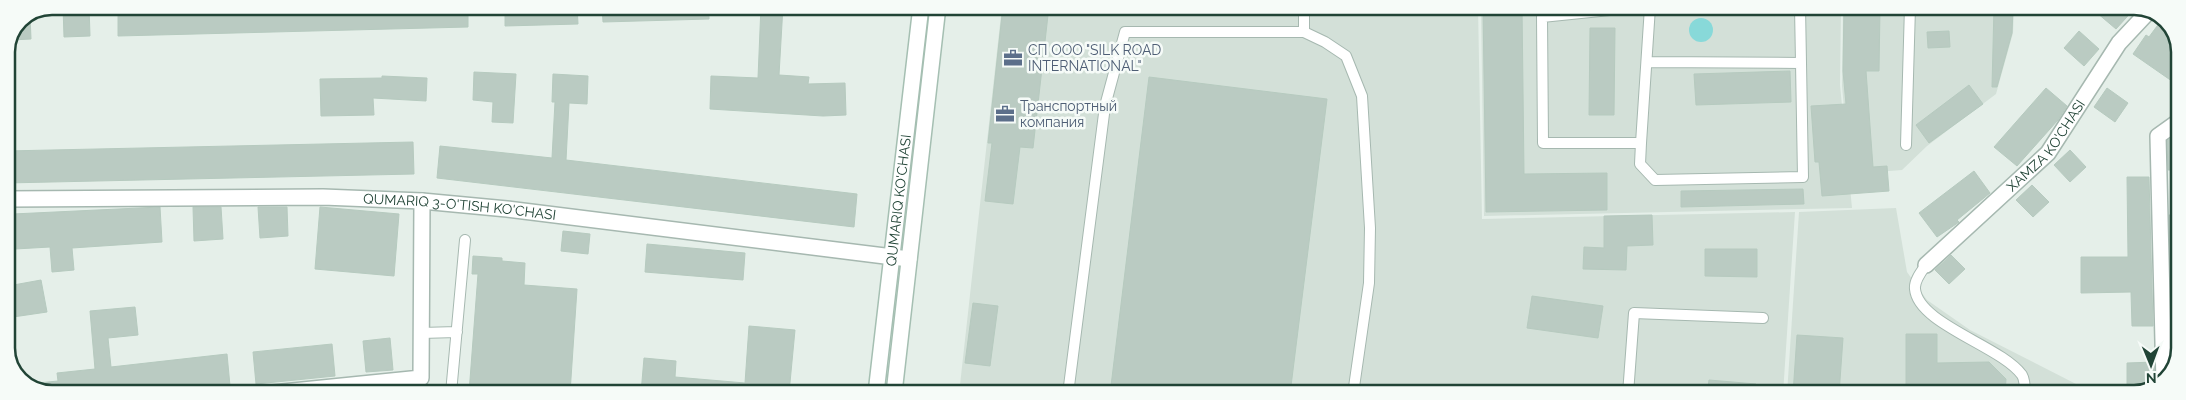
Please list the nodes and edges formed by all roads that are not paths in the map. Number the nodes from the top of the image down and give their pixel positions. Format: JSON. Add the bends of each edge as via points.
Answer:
{"nodes":[{"id":1,"x":920,"y":15,"type":"edge"},
{"id":2,"x":937,"y":15,"type":"edge"},
{"id":3,"x":1304,"y":15,"type":"edge"},
{"id":4,"x":1561,"y":15,"type":"edge"},
{"id":5,"x":1649,"y":15,"type":"edge"},
{"id":6,"x":1800,"y":15,"type":"edge"},
{"id":7,"x":1910,"y":15,"type":"edge"},
{"id":8,"x":2144,"y":16,"type":"edge"},
{"id":9,"x":1304,"y":32,"type":"junction"},
{"id":10,"x":1646,"y":62,"type":"junction"},
{"id":11,"x":1801,"y":62,"type":"junction"},
{"id":12,"x":2171,"y":127,"type":"edge"},
{"id":13,"x":1641,"y":143,"type":"junction"},
{"id":14,"x":1906,"y":145,"type":"dead end"},
{"id":15,"x":902,"y":166,"type":"junction"},
{"id":16,"x":919,"y":167,"type":"junction"},
{"id":17,"x":15,"y":199,"type":"edge"},
{"id":18,"x":422,"y":201,"type":"junction"},
{"id":19,"x":465,"y":240,"type":"dead end"},
{"id":20,"x":892,"y":257,"type":"junction"},
{"id":21,"x":909,"y":259,"type":"junction"},
{"id":22,"x":1926,"y":265,"type":"joint"},
{"id":23,"x":1763,"y":318,"type":"dead end"},
{"id":24,"x":422,"y":332,"type":"junction"},
{"id":25,"x":457,"y":332,"type":"junction"},
{"id":26,"x":2164,"y":370,"type":"edge"},
{"id":27,"x":351,"y":385,"type":"edge"},
{"id":28,"x":452,"y":385,"type":"edge"},
{"id":29,"x":877,"y":385,"type":"edge"},
{"id":30,"x":895,"y":385,"type":"edge"},
{"id":31,"x":1069,"y":385,"type":"edge"},
{"id":32,"x":1354,"y":385,"type":"edge"},
{"id":33,"x":1629,"y":385,"type":"edge"},
{"id":34,"x":2024,"y":385,"type":"edge"}],
"edges":[{"from":1,"to":15,"type":"street","name":"QUMARIQ KO'CHASI"},
{"from":2,"to":16,"type":"street","name":"QUMARIQ KO'CHASI"},
{"from":3,"to":9,"type":"lane"},
{"from":4,"to":13,"type":"lane","via":[[1542,17],[1542,143]]},
{"from":5,"to":10,"type":"lane"},
{"from":6,"to":11,"type":"lane"},
{"from":7,"to":14,"type":"lane"},
{"from":8,"to":22,"type":"street","name":"XAMZA KO'CHASI","via":[[2119,43],[2048,153]]},
{"from":9,"to":31,"type":"lane","via":[[1125,32],[1105,106]]},
{"from":9,"to":32,"type":"lane","via":[[1346,56],[1362,96],[1370,228],[1369,283]]},
{"from":10,"to":11,"type":"lane"},
{"from":10,"to":13,"type":"lane"},
{"from":11,"to":13,"type":"lane","via":[[1803,177],[1655,180],[1640,164]]},
{"from":12,"to":26,"type":"street","via":[[2158,136]]},
{"from":15,"to":16,"type":"street"},
{"from":15,"to":20,"type":"street","name":"QUMARIQ KO'CHASI"},
{"from":16,"to":21,"type":"street","name":"QUMARIQ KO'CHASI"},
{"from":17,"to":18,"type":"street","name":"QUMARIQ 3-O'TISH KO'CHASI","via":[[322,197]]},
{"from":18,"to":20,"type":"street","name":"QUMARIQ 3-O'TISH KO'CHASI"},
{"from":18,"to":24,"type":"street"},
{"from":19,"to":25,"type":"lane"},
{"from":20,"to":21,"type":"street","name":"QUMARIQ 3-O'TISH KO'CHASI"},
{"from":20,"to":29,"type":"street","name":"QUMARIQ KO'CHASI"},
{"from":21,"to":30,"type":"street","name":"QUMARIQ KO'CHASI"},
{"from":22,"to":34,"type":"lane","via":[[1915,282],[1914,291],[1928,312],[2015,368],[2024,377]]},
{"from":23,"to":33,"type":"lane","via":[[1634,313]]},
{"from":24,"to":25,"type":"lane"},
{"from":24,"to":27,"type":"street","via":[[421,378]]},
{"from":25,"to":28,"type":"lane"}]}
